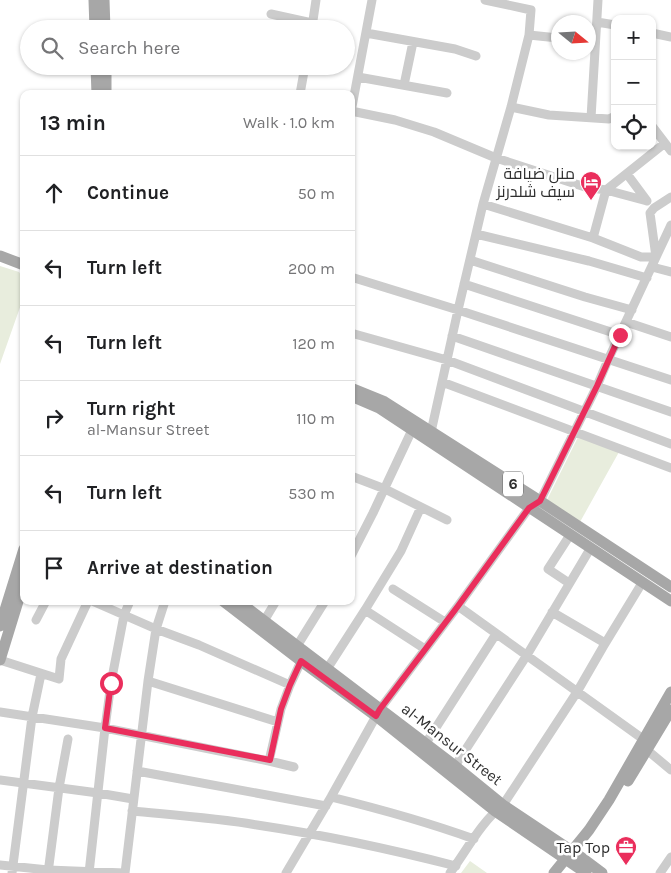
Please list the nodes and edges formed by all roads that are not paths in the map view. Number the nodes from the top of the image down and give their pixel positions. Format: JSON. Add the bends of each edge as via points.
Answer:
{"nodes":[{"id":1,"x":94,"y":0,"type":"edge"},
{"id":2,"x":104,"y":0,"type":"edge"},
{"id":3,"x":316,"y":0,"type":"edge"},
{"id":4,"x":372,"y":0,"type":"edge"},
{"id":5,"x":485,"y":0,"type":"edge"},
{"id":6,"x":598,"y":0,"type":"edge"},
{"id":7,"x":502,"y":2,"type":"edge"},
{"id":8,"x":271,"y":14,"type":"dead end"},
{"id":9,"x":95,"y":20,"type":"edge"},
{"id":10,"x":105,"y":20,"type":"edge"},
{"id":11,"x":292,"y":20,"type":"edge"},
{"id":12,"x":313,"y":20,"type":"edge"},
{"id":13,"x":597,"y":22,"type":"junction"},
{"id":14,"x":611,"y":24,"type":"edge"},
{"id":15,"x":596,"y":26,"type":"edge"},
{"id":16,"x":366,"y":33,"type":"junction"},
{"id":17,"x":656,"y":34,"type":"edge"},
{"id":18,"x":529,"y":35,"type":"junction"},
{"id":19,"x":671,"y":36,"type":"edge"},
{"id":20,"x":551,"y":37,"type":"edge"},
{"id":21,"x":413,"y":42,"type":"junction"},
{"id":22,"x":476,"y":56,"type":"dead end"},
{"id":23,"x":592,"y":60,"type":"edge"},
{"id":24,"x":96,"y":75,"type":"edge"},
{"id":25,"x":106,"y":75,"type":"edge"},
{"id":26,"x":303,"y":75,"type":"edge"},
{"id":27,"x":358,"y":77,"type":"junction"},
{"id":28,"x":404,"y":85,"type":"junction"},
{"id":29,"x":97,"y":90,"type":"edge"},
{"id":30,"x":106,"y":90,"type":"edge"},
{"id":31,"x":301,"y":90,"type":"edge"},
{"id":32,"x":355,"y":92,"type":"edge"},
{"id":33,"x":447,"y":93,"type":"dead end"},
{"id":34,"x":511,"y":107,"type":"junction"},
{"id":35,"x":355,"y":112,"type":"edge"},
{"id":36,"x":591,"y":118,"type":"junction"},
{"id":37,"x":611,"y":118,"type":"edge"},
{"id":38,"x":656,"y":131,"type":"edge"},
{"id":39,"x":665,"y":143,"type":"junction"},
{"id":40,"x":671,"y":151,"type":"edge"},
{"id":41,"x":496,"y":158,"type":"junction"},
{"id":42,"x":627,"y":174,"type":"junction"},
{"id":43,"x":606,"y":190,"type":"junction"},
{"id":44,"x":671,"y":197,"type":"edge"},
{"id":45,"x":647,"y":201,"type":"junction"},
{"id":46,"x":483,"y":204,"type":"junction"},
{"id":47,"x":654,"y":208,"type":"junction"},
{"id":48,"x":671,"y":225,"type":"edge"},
{"id":49,"x":476,"y":234,"type":"junction"},
{"id":50,"x":593,"y":238,"type":"junction"},
{"id":51,"x":0,"y":256,"type":"edge"},
{"id":52,"x":656,"y":257,"type":"junction"},
{"id":53,"x":470,"y":260,"type":"junction"},
{"id":54,"x":20,"y":264,"type":"edge"},
{"id":55,"x":652,"y":267,"type":"junction"},
{"id":56,"x":671,"y":272,"type":"edge"},
{"id":57,"x":355,"y":278,"type":"edge"},
{"id":58,"x":647,"y":278,"type":"junction"},
{"id":59,"x":464,"y":284,"type":"junction"},
{"id":60,"x":458,"y":310,"type":"junction"},
{"id":61,"x":632,"y":310,"type":"junction"},
{"id":62,"x":626,"y":322,"type":"junction"},
{"id":63,"x":355,"y":334,"type":"edge"},
{"id":64,"x":620,"y":335,"type":"junction"},
{"id":65,"x":452,"y":336,"type":"junction"},
{"id":66,"x":671,"y":337,"type":"edge"},
{"id":67,"x":447,"y":360,"type":"junction"},
{"id":68,"x":608,"y":360,"type":"junction"},
{"id":69,"x":671,"y":380,"type":"edge"},
{"id":70,"x":442,"y":382,"type":"junction"},
{"id":71,"x":597,"y":386,"type":"junction"},
{"id":72,"x":355,"y":390,"type":"edge"},
{"id":73,"x":355,"y":398,"type":"edge"},
{"id":74,"x":585,"y":411,"type":"junction"},
{"id":75,"x":671,"y":412,"type":"edge"},
{"id":76,"x":412,"y":430,"type":"junction"},
{"id":77,"x":574,"y":432,"type":"junction"},
{"id":78,"x":428,"y":435,"type":"junction"},
{"id":79,"x":671,"y":444,"type":"edge"},
{"id":80,"x":671,"y":468,"type":"edge"},
{"id":81,"x":355,"y":478,"type":"edge"},
{"id":82,"x":385,"y":489,"type":"junction"},
{"id":83,"x":540,"y":501,"type":"junction"},
{"id":84,"x":421,"y":507,"type":"junction"},
{"id":85,"x":529,"y":508,"type":"junction"},
{"id":86,"x":447,"y":520,"type":"dead end"},
{"id":87,"x":570,"y":535,"type":"junction"},
{"id":88,"x":355,"y":548,"type":"edge"},
{"id":89,"x":590,"y":549,"type":"junction"},
{"id":90,"x":20,"y":562,"type":"edge"},
{"id":91,"x":569,"y":583,"type":"junction"},
{"id":92,"x":642,"y":583,"type":"junction"},
{"id":93,"x":671,"y":587,"type":"edge"},
{"id":94,"x":393,"y":589,"type":"dead end"},
{"id":95,"x":20,"y":595,"type":"edge"},
{"id":96,"x":670,"y":598,"type":"edge"},
{"id":97,"x":44,"y":605,"type":"edge"},
{"id":98,"x":86,"y":605,"type":"edge"},
{"id":99,"x":101,"y":605,"type":"edge"},
{"id":100,"x":128,"y":605,"type":"edge"},
{"id":101,"x":164,"y":605,"type":"edge"},
{"id":102,"x":229,"y":605,"type":"edge"},
{"id":103,"x":243,"y":605,"type":"edge"},
{"id":104,"x":274,"y":605,"type":"edge"},
{"id":105,"x":323,"y":605,"type":"edge"},
{"id":106,"x":458,"y":606,"type":"junction"},
{"id":107,"x":365,"y":610,"type":"junction"},
{"id":108,"x":552,"y":612,"type":"junction"},
{"id":109,"x":124,"y":615,"type":"junction"},
{"id":110,"x":36,"y":620,"type":"dead end"},
{"id":111,"x":264,"y":621,"type":"junction"},
{"id":112,"x":445,"y":622,"type":"junction"},
{"id":113,"x":0,"y":626,"type":"edge"},
{"id":114,"x":156,"y":630,"type":"junction"},
{"id":115,"x":496,"y":634,"type":"junction"},
{"id":116,"x":605,"y":643,"type":"junction"},
{"id":117,"x":425,"y":649,"type":"junction"},
{"id":118,"x":301,"y":653,"type":"junction"},
{"id":119,"x":526,"y":655,"type":"junction"},
{"id":120,"x":0,"y":660,"type":"edge"},
{"id":121,"x":327,"y":669,"type":"junction"},
{"id":122,"x":41,"y":674,"type":"junction"},
{"id":123,"x":148,"y":681,"type":"junction"},
{"id":124,"x":290,"y":685,"type":"junction"},
{"id":125,"x":577,"y":692,"type":"junction"},
{"id":126,"x":671,"y":692,"type":"edge"},
{"id":127,"x":0,"y":712,"type":"edge"},
{"id":128,"x":378,"y":712,"type":"junction"},
{"id":129,"x":670,"y":713,"type":"edge"},
{"id":130,"x":32,"y":717,"type":"junction"},
{"id":131,"x":278,"y":722,"type":"junction"},
{"id":132,"x":105,"y":728,"type":"junction"},
{"id":133,"x":141,"y":736,"type":"junction"},
{"id":134,"x":68,"y":739,"type":"dead end"},
{"id":135,"x":426,"y":743,"type":"junction"},
{"id":136,"x":645,"y":745,"type":"junction"},
{"id":137,"x":270,"y":760,"type":"junction"},
{"id":138,"x":456,"y":766,"type":"junction"},
{"id":139,"x":294,"y":767,"type":"dead end"},
{"id":140,"x":671,"y":770,"type":"edge"},
{"id":141,"x":137,"y":771,"type":"junction"},
{"id":142,"x":0,"y":780,"type":"edge"},
{"id":143,"x":23,"y":783,"type":"junction"},
{"id":144,"x":59,"y":788,"type":"junction"},
{"id":145,"x":98,"y":793,"type":"junction"},
{"id":146,"x":331,"y":797,"type":"junction"},
{"id":147,"x":133,"y":800,"type":"junction"},
{"id":148,"x":326,"y":806,"type":"junction"},
{"id":149,"x":499,"y":808,"type":"junction"},
{"id":150,"x":132,"y":810,"type":"junction"},
{"id":151,"x":310,"y":834,"type":"junction"},
{"id":152,"x":474,"y":839,"type":"junction"},
{"id":153,"x":572,"y":857,"type":"junction"},
{"id":154,"x":669,"y":860,"type":"edge"},
{"id":155,"x":0,"y":866,"type":"edge"},
{"id":156,"x":453,"y":869,"type":"edge"},
{"id":157,"x":12,"y":870,"type":"edge"},
{"id":158,"x":48,"y":872,"type":"edge"},
{"id":159,"x":90,"y":872,"type":"edge"},
{"id":160,"x":125,"y":873,"type":"edge"},
{"id":161,"x":286,"y":873,"type":"edge"},
{"id":162,"x":554,"y":873,"type":"edge"},
{"id":163,"x":564,"y":873,"type":"edge"},
{"id":164,"x":586,"y":873,"type":"edge"},
{"id":165,"x":602,"y":873,"type":"edge"},
{"id":166,"x":660,"y":873,"type":"edge"}],
"edges":[{"from":1,"to":9,"type":"main road"},
{"from":2,"to":10,"type":"main road"},
{"from":3,"to":12,"type":"street"},
{"from":4,"to":16,"type":"street"},
{"from":5,"to":7,"type":"street"},
{"from":6,"to":13,"type":"street"},
{"from":7,"to":18,"type":"street","via":[[531,10]]},
{"from":8,"to":11,"type":"street"},
{"from":13,"to":14,"type":"street"},
{"from":13,"to":15,"type":"street"},
{"from":16,"to":21,"type":"street"},
{"from":16,"to":27,"type":"street"},
{"from":17,"to":19,"type":"street"},
{"from":18,"to":20,"type":"street"},
{"from":18,"to":34,"type":"street"},
{"from":21,"to":22,"type":"street"},
{"from":21,"to":28,"type":"street"},
{"from":23,"to":36,"type":"street"},
{"from":24,"to":29,"type":"main road"},
{"from":25,"to":30,"type":"main road"},
{"from":26,"to":31,"type":"street"},
{"from":27,"to":28,"type":"street"},
{"from":27,"to":32,"type":"street"},
{"from":28,"to":33,"type":"street"},
{"from":34,"to":36,"type":"street","via":[[549,115]]},
{"from":34,"to":41,"type":"street"},
{"from":35,"to":41,"type":"street","via":[[434,132]]},
{"from":36,"to":37,"type":"street"},
{"from":38,"to":39,"type":"street"},
{"from":39,"to":40,"type":"street"},
{"from":39,"to":42,"type":"street"},
{"from":41,"to":43,"type":"street","via":[[585,188]]},
{"from":41,"to":46,"type":"street"},
{"from":42,"to":43,"type":"street"},
{"from":42,"to":45,"type":"street"},
{"from":43,"to":45,"type":"street"},
{"from":43,"to":50,"type":"street"},
{"from":44,"to":47,"type":"street"},
{"from":45,"to":47,"type":"street"},
{"from":46,"to":49,"type":"street"},
{"from":46,"to":50,"type":"street"},
{"from":47,"to":52,"type":"street","via":[[650,213]]},
{"from":48,"to":52,"type":"street"},
{"from":49,"to":53,"type":"street"},
{"from":49,"to":58,"type":"street"},
{"from":50,"to":52,"type":"street","via":[[641,257]]},
{"from":51,"to":54,"type":"main road"},
{"from":52,"to":55,"type":"street"},
{"from":53,"to":59,"type":"street"},
{"from":53,"to":61,"type":"street"},
{"from":55,"to":56,"type":"street"},
{"from":55,"to":58,"type":"street"},
{"from":57,"to":60,"type":"street"},
{"from":58,"to":61,"type":"street"},
{"from":59,"to":60,"type":"street"},
{"from":59,"to":64,"type":"street"},
{"from":60,"to":65,"type":"street"},
{"from":60,"to":68,"type":"street"},
{"from":61,"to":62,"type":"street"},
{"from":62,"to":64,"type":"street"},
{"from":62,"to":66,"type":"street"},
{"from":63,"to":67,"type":"street"},
{"from":64,"to":68,"type":"street"},
{"from":65,"to":67,"type":"street"},
{"from":65,"to":71,"type":"street"},
{"from":67,"to":70,"type":"street"},
{"from":67,"to":74,"type":"street"},
{"from":68,"to":69,"type":"street"},
{"from":68,"to":71,"type":"street"},
{"from":70,"to":77,"type":"street"},
{"from":70,"to":78,"type":"street"},
{"from":71,"to":74,"type":"street"},
{"from":71,"to":75,"type":"street"},
{"from":72,"to":78,"type":"main road","number":"6","via":[[383,401]]},
{"from":73,"to":76,"type":"main road","number":"6","via":[[379,408]]},
{"from":74,"to":77,"type":"street"},
{"from":74,"to":79,"type":"street"},
{"from":76,"to":78,"type":"main road","number":"6"},
{"from":76,"to":82,"type":"street"},
{"from":77,"to":80,"type":"street"},
{"from":77,"to":83,"type":"street"},
{"from":78,"to":83,"type":"main road","number":"6"},
{"from":78,"to":85,"type":"main road","number":"6"},
{"from":81,"to":82,"type":"street"},
{"from":82,"to":84,"type":"street"},
{"from":82,"to":88,"type":"street"},
{"from":83,"to":85,"type":"street"},
{"from":83,"to":93,"type":"main road","number":"6"},
{"from":84,"to":86,"type":"street"},
{"from":84,"to":107,"type":"street","via":[[401,551]]},
{"from":85,"to":87,"type":"main road","number":"6"},
{"from":85,"to":106,"type":"street"},
{"from":87,"to":89,"type":"main road","number":"6"},
{"from":87,"to":91,"type":"street","via":[[548,569]]},
{"from":89,"to":91,"type":"street"},
{"from":89,"to":92,"type":"main road","number":"6"},
{"from":90,"to":113,"type":"main road"},
{"from":91,"to":108,"type":"street"},
{"from":92,"to":96,"type":"main road","number":"6"},
{"from":92,"to":116,"type":"street"},
{"from":94,"to":112,"type":"street"},
{"from":95,"to":120,"type":"main road"},
{"from":97,"to":110,"type":"street"},
{"from":98,"to":122,"type":"street","via":[[61,659],[59,679]]},
{"from":99,"to":109,"type":"street"},
{"from":100,"to":109,"type":"street"},
{"from":101,"to":114,"type":"street"},
{"from":102,"to":118,"type":"main road","name":"al-Mansur Street"},
{"from":103,"to":111,"type":"main road","name":"al-Mansur Street"},
{"from":104,"to":111,"type":"street"},
{"from":105,"to":118,"type":"street"},
{"from":106,"to":112,"type":"street"},
{"from":106,"to":115,"type":"street"},
{"from":107,"to":117,"type":"street"},
{"from":107,"to":121,"type":"street"},
{"from":108,"to":116,"type":"street"},
{"from":108,"to":119,"type":"street"},
{"from":109,"to":114,"type":"street"},
{"from":109,"to":132,"type":"street"},
{"from":111,"to":118,"type":"main road","name":"al-Mansur Street"},
{"from":112,"to":117,"type":"street"},
{"from":114,"to":123,"type":"street"},
{"from":114,"to":124,"type":"street"},
{"from":115,"to":119,"type":"street"},
{"from":115,"to":135,"type":"street"},
{"from":116,"to":125,"type":"street"},
{"from":117,"to":128,"type":"street"},
{"from":118,"to":121,"type":"main road","name":"al-Mansur Street"},
{"from":118,"to":124,"type":"street"},
{"from":118,"to":128,"type":"main road","name":"al-Mansur Street"},
{"from":119,"to":125,"type":"street"},
{"from":119,"to":138,"type":"street"},
{"from":120,"to":122,"type":"street"},
{"from":121,"to":128,"type":"main road","name":"al-Mansur Street"},
{"from":122,"to":130,"type":"street"},
{"from":123,"to":131,"type":"street"},
{"from":123,"to":133,"type":"street"},
{"from":124,"to":131,"type":"street"},
{"from":125,"to":136,"type":"street"},
{"from":125,"to":149,"type":"street"},
{"from":126,"to":136,"type":"main road"},
{"from":127,"to":130,"type":"street"},
{"from":128,"to":135,"type":"main road","name":"al-Mansur Street"},
{"from":128,"to":146,"type":"street"},
{"from":128,"to":149,"type":"main road","name":"al-Mansur Street"},
{"from":129,"to":136,"type":"main road"},
{"from":130,"to":132,"type":"street"},
{"from":130,"to":143,"type":"street"},
{"from":131,"to":137,"type":"street"},
{"from":132,"to":133,"type":"street"},
{"from":132,"to":145,"type":"street"},
{"from":133,"to":137,"type":"street"},
{"from":133,"to":141,"type":"street"},
{"from":134,"to":144,"type":"street"},
{"from":135,"to":138,"type":"main road","name":"al-Mansur Street"},
{"from":136,"to":140,"type":"street"},
{"from":136,"to":153,"type":"main road"},
{"from":137,"to":139,"type":"street"},
{"from":138,"to":149,"type":"main road","name":"al-Mansur Street"},
{"from":141,"to":147,"type":"street"},
{"from":141,"to":148,"type":"street"},
{"from":142,"to":143,"type":"street"},
{"from":143,"to":144,"type":"street"},
{"from":143,"to":157,"type":"street"},
{"from":144,"to":145,"type":"street"},
{"from":144,"to":158,"type":"street"},
{"from":145,"to":147,"type":"street"},
{"from":145,"to":159,"type":"street"},
{"from":146,"to":148,"type":"street"},
{"from":146,"to":152,"type":"street","via":[[382,809]]},
{"from":147,"to":150,"type":"street"},
{"from":148,"to":151,"type":"street"},
{"from":149,"to":152,"type":"street"},
{"from":149,"to":153,"type":"main road","name":"al-Mansur Street"},
{"from":150,"to":151,"type":"street","via":[[255,824]]},
{"from":150,"to":160,"type":"street"},
{"from":151,"to":156,"type":"street","via":[[396,850]]},
{"from":151,"to":161,"type":"street"},
{"from":152,"to":156,"type":"street"},
{"from":153,"to":162,"type":"main road"},
{"from":153,"to":163,"type":"main road"},
{"from":153,"to":164,"type":"main road","name":"al-Mansur Street"},
{"from":153,"to":165,"type":"main road","name":"al-Mansur Street"},
{"from":154,"to":166,"type":"street"},
{"from":155,"to":157,"type":"street"},
{"from":157,"to":158,"type":"street"},
{"from":158,"to":159,"type":"street"},
{"from":159,"to":160,"type":"street"}]}
